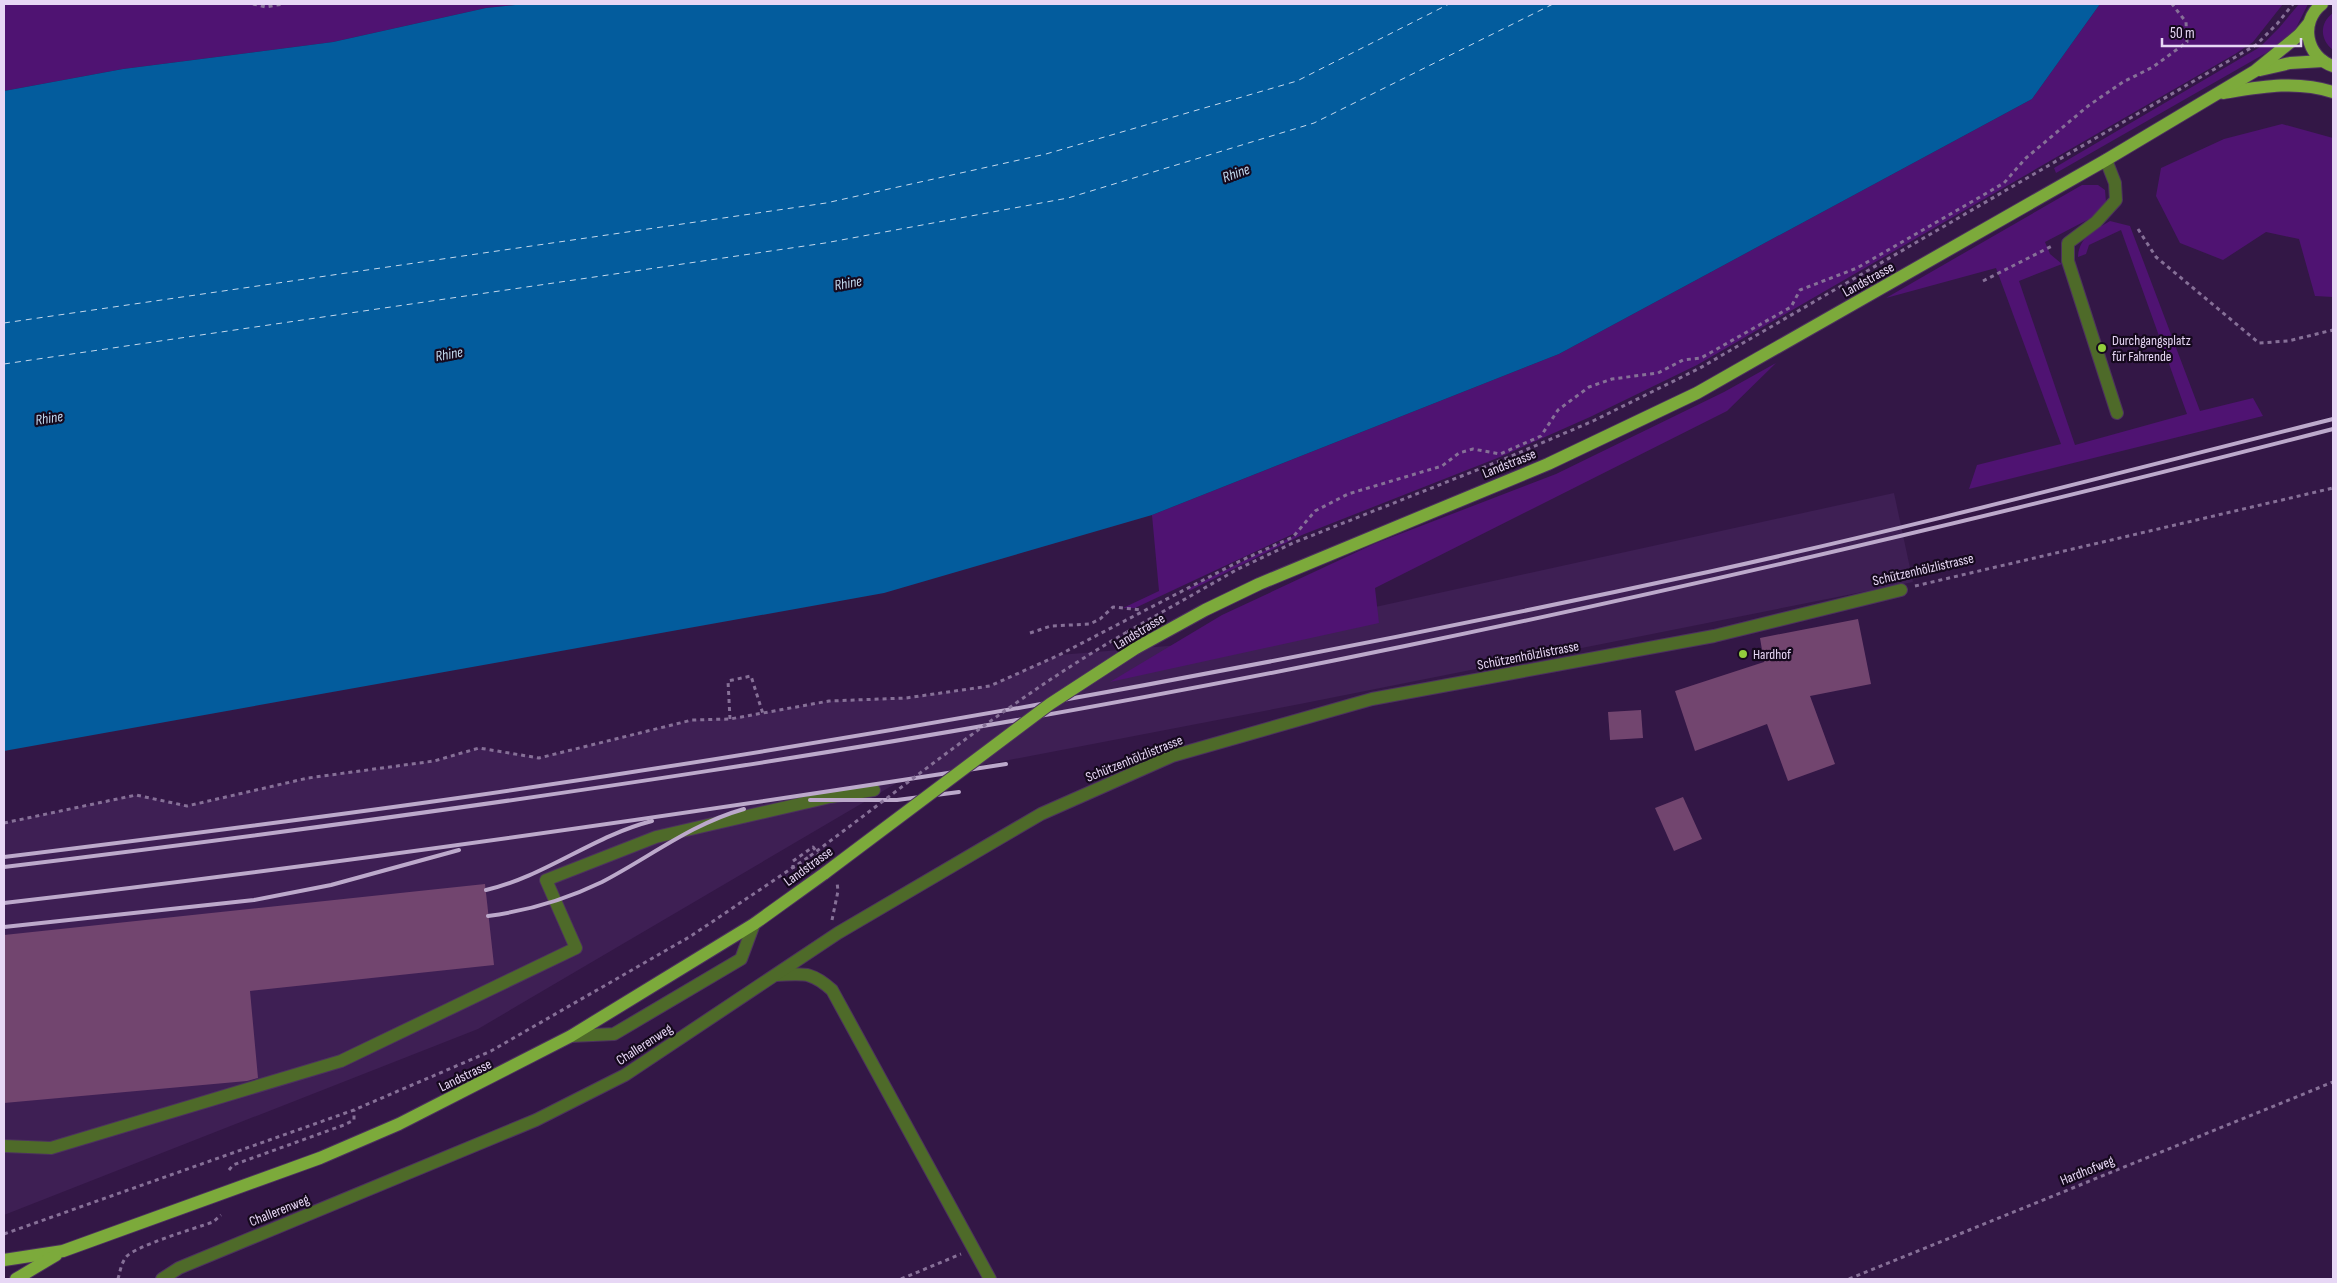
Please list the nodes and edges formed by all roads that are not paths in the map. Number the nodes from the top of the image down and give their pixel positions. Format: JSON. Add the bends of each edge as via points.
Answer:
{"nodes":[{"id":1,"x":2322,"y":4,"type":"edge"},
{"id":2,"x":2309,"y":23,"type":"junction"},
{"id":3,"x":2328,"y":63,"type":"edge"},
{"id":4,"x":2255,"y":71,"type":"junction"},
{"id":5,"x":2333,"y":92,"type":"edge"},
{"id":6,"x":2213,"y":94,"type":"junction"},
{"id":7,"x":2106,"y":160,"type":"junction"},
{"id":8,"x":2117,"y":413,"type":"dead end"},
{"id":9,"x":1901,"y":590,"type":"road end"},
{"id":10,"x":874,"y":790,"type":"dead end"},
{"id":11,"x":754,"y":924,"type":"junction"},
{"id":12,"x":776,"y":975,"type":"junction"},
{"id":13,"x":571,"y":1036,"type":"junction"},
{"id":14,"x":4,"y":1146,"type":"edge"},
{"id":15,"x":63,"y":1251,"type":"junction"},
{"id":16,"x":4,"y":1260,"type":"edge"},
{"id":17,"x":16,"y":1279,"type":"edge"},
{"id":18,"x":162,"y":1279,"type":"edge"},
{"id":19,"x":990,"y":1279,"type":"edge"}],
"edges":[{"from":1,"to":2,"type":"main road","name":"Landstrasse","via":[[2312,14]]},
{"from":2,"to":3,"type":"main road","via":[[2310,44]]},
{"from":2,"to":4,"type":"main road","name":"Landstrasse"},
{"from":3,"to":4,"type":"main road","name":"Landstrasse","via":[[2290,63]]},
{"from":4,"to":6,"type":"main road","name":"Landstrasse"},
{"from":5,"to":6,"type":"main road","via":[[2313,86],[2282,84]]},
{"from":6,"to":7,"type":"main road","name":"Landstrasse"},
{"from":7,"to":8,"type":"street","via":[[2115,183],[2116,200],[2096,222],[2068,243],[2068,261]]},
{"from":7,"to":11,"type":"main road","name":"Landstrasse","bridge":true,"via":[[1697,393],[1548,464],[1260,584],[1136,648],[1050,704]]},
{"from":9,"to":12,"type":"street","name":"Schützenhölzlistrasse","via":[[1714,636],[1372,699],[1172,756],[1041,814],[838,933]]},
{"from":10,"to":14,"type":"street","via":[[656,837],[546,880],[576,948],[341,1061],[51,1148]]},
{"from":11,"to":13,"type":"main road","name":"Landstrasse"},
{"from":11,"to":13,"type":"street","via":[[741,959],[614,1034]]},
{"from":12,"to":18,"type":"street","name":"Challerenweg","via":[[625,1075],[536,1120],[179,1268]]},
{"from":12,"to":19,"type":"street","via":[[807,974],[818,978],[832,990]]},
{"from":13,"to":15,"type":"main road","name":"Landstrasse","via":[[399,1124],[338,1150]]},
{"from":15,"to":16,"type":"main road","name":"Landstrasse"},
{"from":15,"to":17,"type":"main road","name":"Landstrasse"}]}
